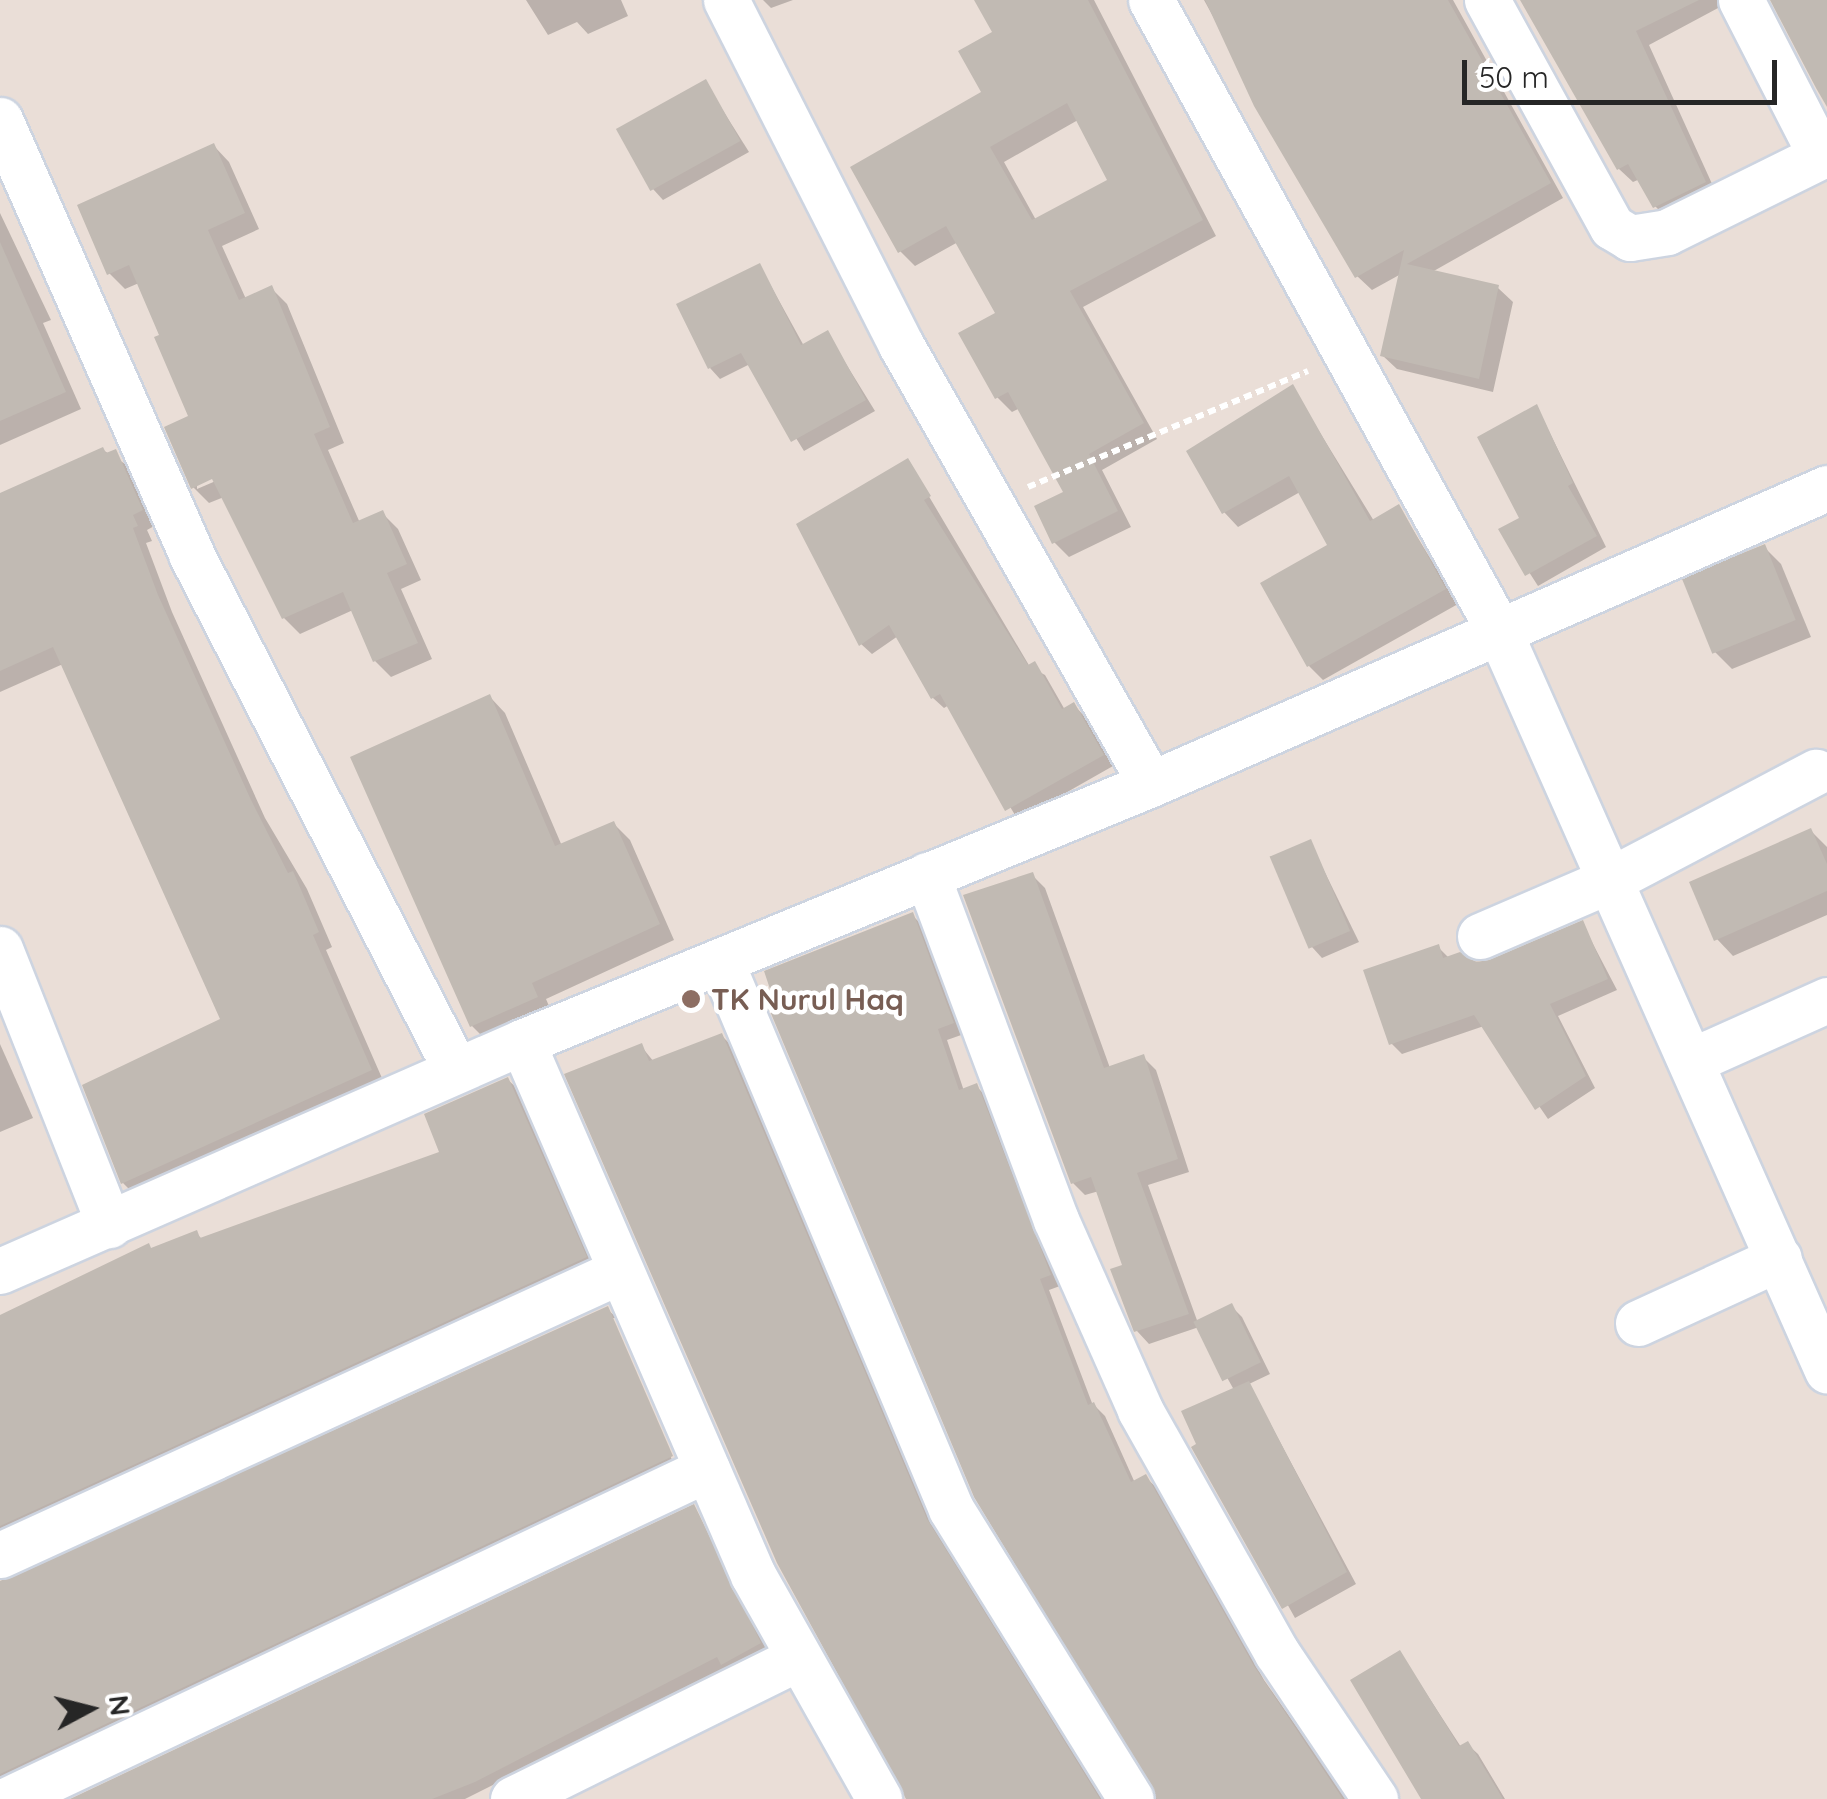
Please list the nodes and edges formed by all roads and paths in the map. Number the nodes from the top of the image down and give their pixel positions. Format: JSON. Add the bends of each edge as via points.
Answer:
{"nodes":[{"id":1,"x":726,"y":0,"type":"edge"},
{"id":2,"x":1151,"y":0,"type":"edge"},
{"id":3,"x":1487,"y":0,"type":"edge"},
{"id":4,"x":1741,"y":0,"type":"edge"},
{"id":5,"x":0,"y":120,"type":"edge"},
{"id":6,"x":1824,"y":155,"type":"edge"},
{"id":7,"x":1345,"y":356,"type":"junction"},
{"id":8,"x":1827,"y":488,"type":"edge"},
{"id":9,"x":990,"y":503,"type":"junction"},
{"id":10,"x":1499,"y":631,"type":"junction"},
{"id":11,"x":1816,"y":772,"type":"dead end"},
{"id":12,"x":1151,"y":784,"type":"junction"},
{"id":13,"x":928,"y":875,"type":"junction"},
{"id":14,"x":1608,"y":881,"type":"junction"},
{"id":15,"x":1480,"y":936,"type":"dead end"},
{"id":16,"x":0,"y":949,"type":"edge"},
{"id":17,"x":721,"y":962,"type":"junction"},
{"id":18,"x":1827,"y":1000,"type":"edge"},
{"id":19,"x":522,"y":1042,"type":"junction"},
{"id":20,"x":1693,"y":1060,"type":"junction"},
{"id":21,"x":456,"y":1070,"type":"junction"},
{"id":22,"x":108,"y":1225,"type":"junction"},
{"id":23,"x":1779,"y":1258,"type":"junction"},
{"id":24,"x":0,"y":1271,"type":"edge"},
{"id":25,"x":620,"y":1271,"type":"junction"},
{"id":26,"x":1638,"y":1323,"type":"dead end"},
{"id":27,"x":1827,"y":1370,"type":"edge"},
{"id":28,"x":706,"y":1469,"type":"junction"},
{"id":29,"x":0,"y":1555,"type":"edge"},
{"id":30,"x":798,"y":1658,"type":"junction"},
{"id":31,"x":9,"y":1799,"type":"edge"},
{"id":32,"x":513,"y":1799,"type":"edge"},
{"id":33,"x":879,"y":1799,"type":"edge"},
{"id":34,"x":1130,"y":1799,"type":"edge"},
{"id":35,"x":1375,"y":1799,"type":"edge"}],
"edges":[{"from":1,"to":9,"type":"street","via":[[901,345]]},
{"from":2,"to":7,"type":"street"},
{"from":3,"to":6,"type":"street","via":[[1612,227],[1630,238],[1667,232]]},
{"from":4,"to":6,"type":"street"},
{"from":5,"to":21,"type":"street","via":[[191,554]]},
{"from":7,"to":9,"type":"path"},
{"from":7,"to":10,"type":"street"},
{"from":8,"to":10,"type":"street"},
{"from":9,"to":12,"type":"street"},
{"from":10,"to":12,"type":"street"},
{"from":10,"to":14,"type":"street"},
{"from":11,"to":14,"type":"street"},
{"from":12,"to":13,"type":"street"},
{"from":13,"to":17,"type":"street"},
{"from":13,"to":35,"type":"street","via":[[1056,1220],[1140,1410],[1277,1653]]},
{"from":14,"to":15,"type":"street"},
{"from":14,"to":20,"type":"street"},
{"from":16,"to":22,"type":"street"},
{"from":17,"to":19,"type":"street"},
{"from":17,"to":34,"type":"street","via":[[951,1509]]},
{"from":18,"to":20,"type":"street"},
{"from":19,"to":21,"type":"street"},
{"from":19,"to":25,"type":"street"},
{"from":20,"to":23,"type":"street"},
{"from":21,"to":22,"type":"street"},
{"from":22,"to":24,"type":"street"},
{"from":23,"to":26,"type":"street"},
{"from":23,"to":27,"type":"street"},
{"from":25,"to":28,"type":"street"},
{"from":25,"to":29,"type":"street"},
{"from":28,"to":30,"type":"street"},
{"from":28,"to":31,"type":"street"},
{"from":30,"to":32,"type":"street"},
{"from":30,"to":33,"type":"street"}]}
